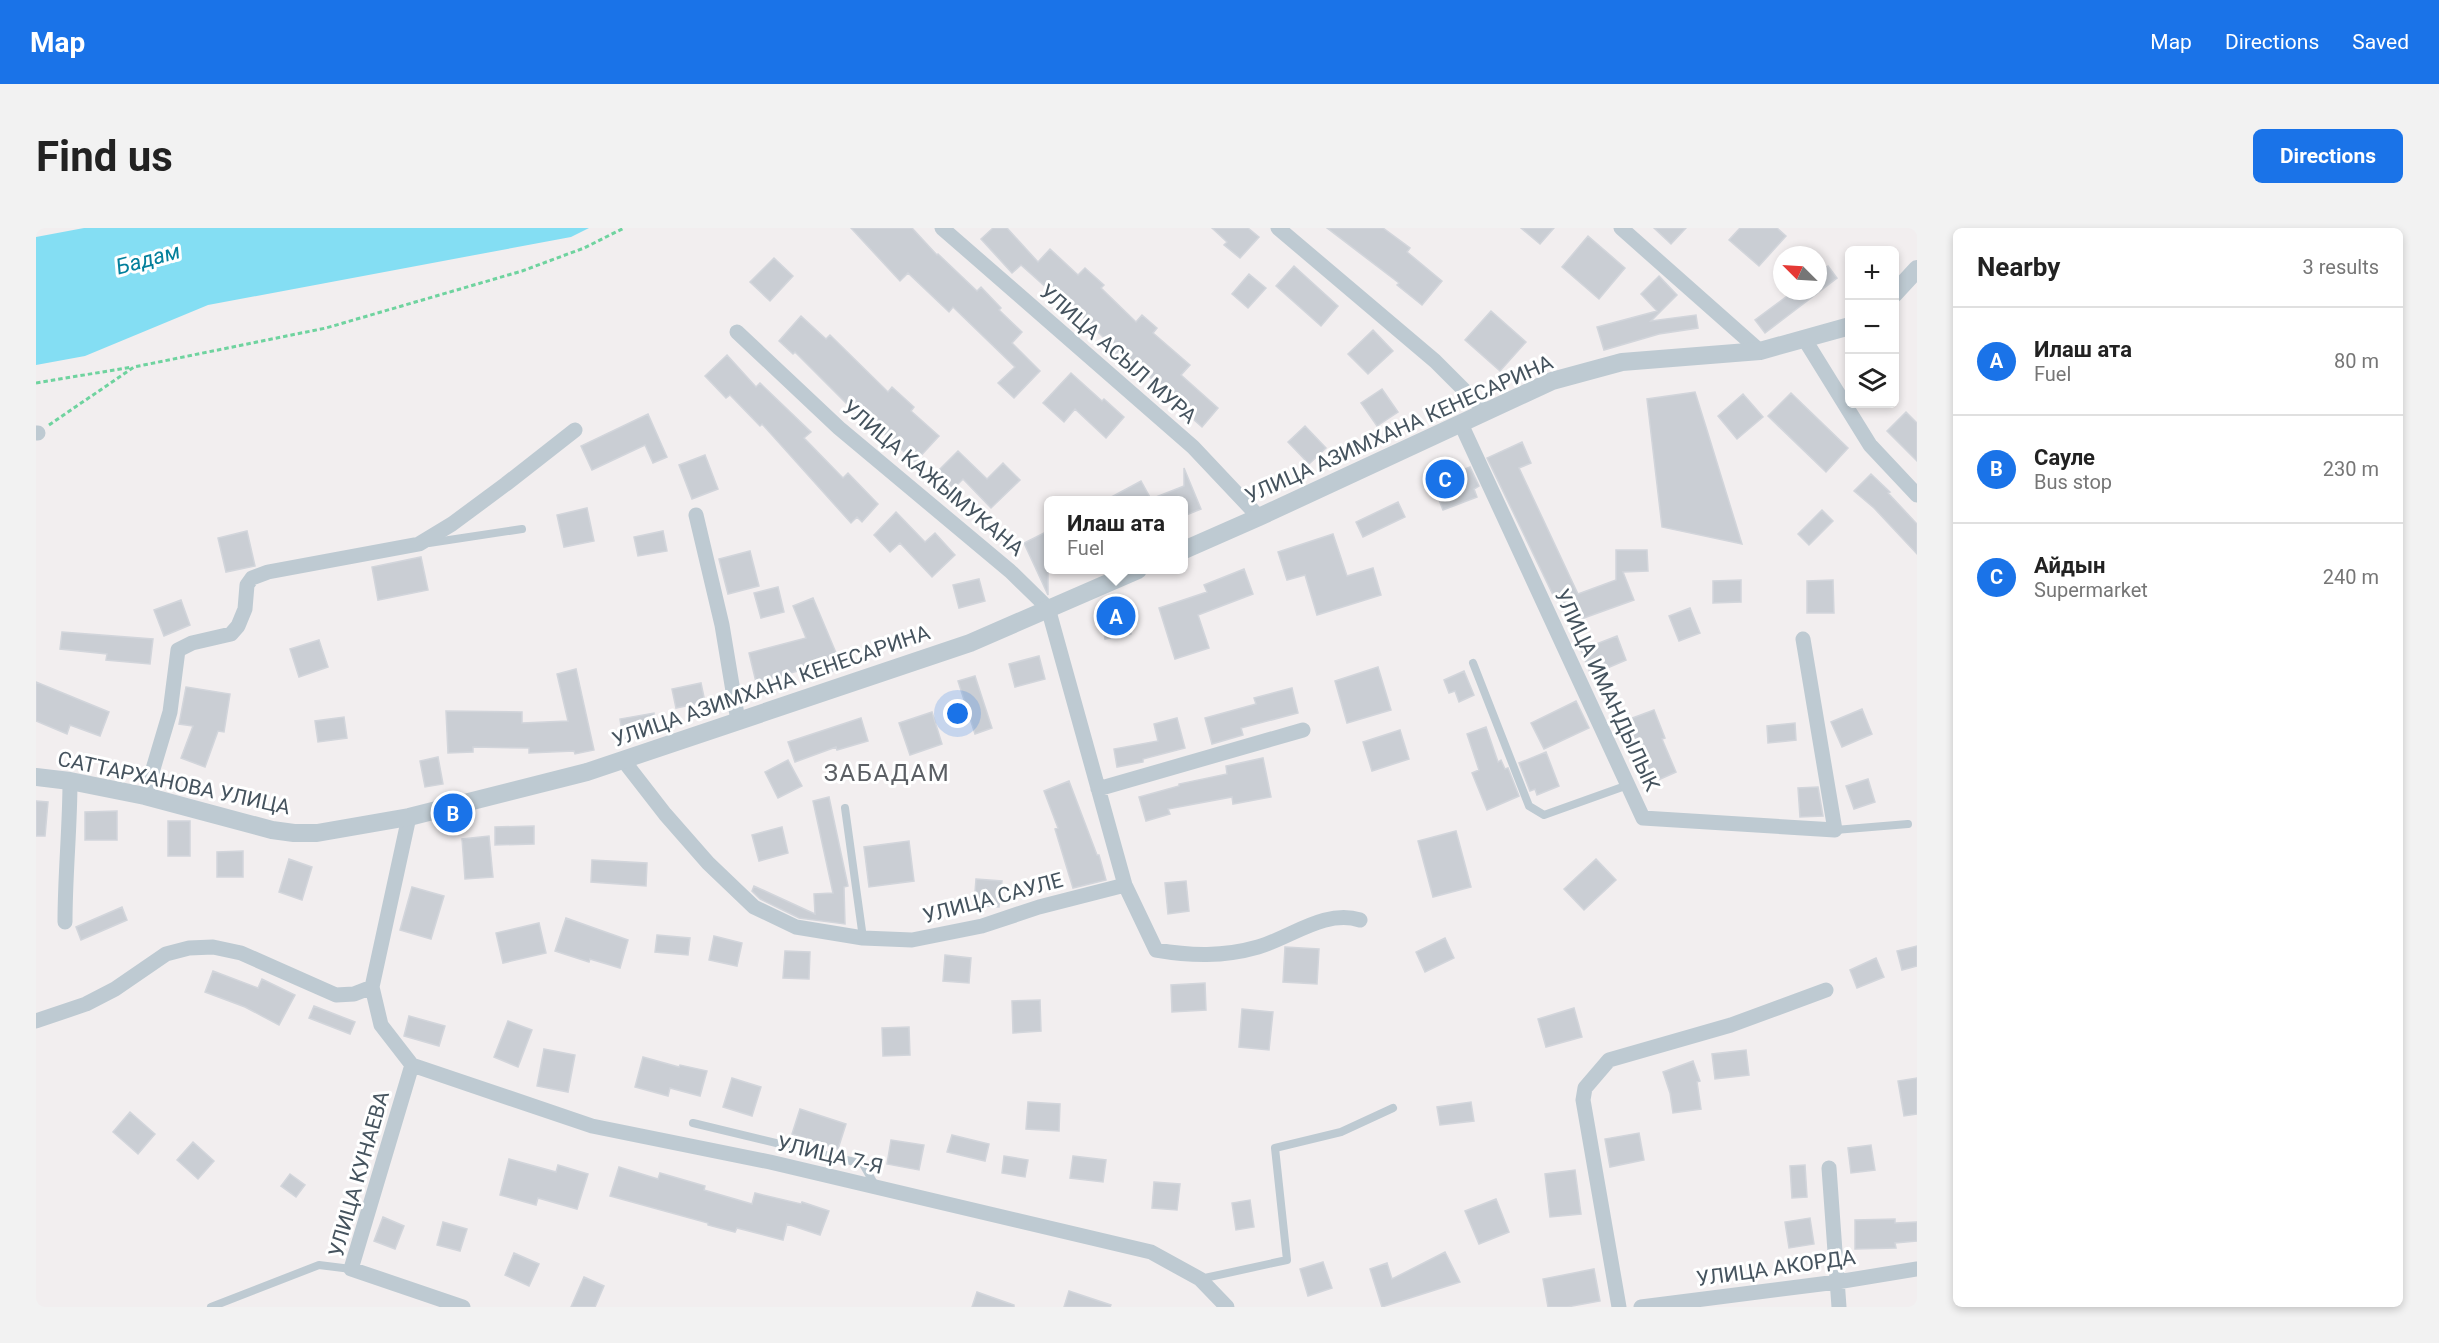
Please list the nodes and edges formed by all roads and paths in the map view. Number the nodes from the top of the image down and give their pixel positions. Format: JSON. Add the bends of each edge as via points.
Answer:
{"nodes":[{"id":1,"x":624,"y":228,"type":"edge"},
{"id":2,"x":942,"y":228,"type":"edge"},
{"id":3,"x":1278,"y":228,"type":"edge"},
{"id":4,"x":1621,"y":228,"type":"edge"},
{"id":5,"x":1917,"y":269,"type":"edge"},
{"id":6,"x":1899,"y":289,"type":"edge"},
{"id":7,"x":1845,"y":328,"type":"edge"},
{"id":8,"x":737,"y":332,"type":"dead end"},
{"id":9,"x":1805,"y":340,"type":"junction"},
{"id":10,"x":1760,"y":351,"type":"junction"},
{"id":11,"x":134,"y":367,"type":"junction"},
{"id":12,"x":36,"y":383,"type":"edge"},
{"id":13,"x":1486,"y":412,"type":"junction"},
{"id":14,"x":1461,"y":424,"type":"junction"},
{"id":15,"x":575,"y":430,"type":"dead end"},
{"id":16,"x":37,"y":433,"type":"edge"},
{"id":17,"x":1917,"y":495,"type":"edge"},
{"id":18,"x":696,"y":515,"type":"dead end"},
{"id":19,"x":1259,"y":517,"type":"junction"},
{"id":20,"x":522,"y":529,"type":"dead end"},
{"id":21,"x":419,"y":544,"type":"junction"},
{"id":22,"x":1188,"y":548,"type":"edge"},
{"id":23,"x":1129,"y":574,"type":"edge"},
{"id":24,"x":1048,"y":608,"type":"junction"},
{"id":25,"x":1803,"y":639,"type":"dead end"},
{"id":26,"x":1473,"y":663,"type":"dead end"},
{"id":27,"x":738,"y":721,"type":"junction"},
{"id":28,"x":1303,"y":730,"type":"dead end"},
{"id":29,"x":623,"y":760,"type":"junction"},
{"id":30,"x":36,"y":777,"type":"edge"},
{"id":31,"x":70,"y":781,"type":"junction"},
{"id":32,"x":1628,"y":784,"type":"junction"},
{"id":33,"x":1098,"y":789,"type":"junction"},
{"id":34,"x":145,"y":796,"type":"junction"},
{"id":35,"x":845,"y":808,"type":"dead end"},
{"id":36,"x":409,"y":817,"type":"junction"},
{"id":37,"x":1908,"y":824,"type":"dead end"},
{"id":38,"x":1835,"y":830,"type":"junction"},
{"id":39,"x":1125,"y":885,"type":"junction"},
{"id":40,"x":1360,"y":920,"type":"dead end"},
{"id":41,"x":65,"y":922,"type":"dead end"},
{"id":42,"x":863,"y":938,"type":"junction"},
{"id":43,"x":372,"y":987,"type":"junction"},
{"id":44,"x":1826,"y":990,"type":"dead end"},
{"id":45,"x":36,"y":1021,"type":"edge"},
{"id":46,"x":412,"y":1065,"type":"junction"},
{"id":47,"x":1393,"y":1108,"type":"dead end"},
{"id":48,"x":693,"y":1123,"type":"dead end"},
{"id":49,"x":1829,"y":1168,"type":"dead end"},
{"id":50,"x":877,"y":1188,"type":"junction"},
{"id":51,"x":351,"y":1269,"type":"junction"},
{"id":52,"x":1917,"y":1269,"type":"edge"},
{"id":53,"x":1200,"y":1279,"type":"junction"},
{"id":54,"x":1837,"y":1282,"type":"junction"},
{"id":55,"x":211,"y":1307,"type":"edge"},
{"id":56,"x":463,"y":1307,"type":"edge"},
{"id":57,"x":1227,"y":1307,"type":"edge"},
{"id":58,"x":1618,"y":1307,"type":"edge"},
{"id":59,"x":1641,"y":1307,"type":"edge"},
{"id":60,"x":1839,"y":1307,"type":"edge"}],
"edges":[{"from":1,"to":11,"type":"path","via":[[522,271],[326,328]]},
{"from":2,"to":19,"type":"street","name":"УЛИЦА АСЫЛ МУРА","via":[[1193,447]]},
{"from":3,"to":13,"type":"street","via":[[1435,361]]},
{"from":4,"to":10,"type":"street"},
{"from":5,"to":6,"type":"street"},
{"from":7,"to":9,"type":"street","name":"УЛИЦА АЗИМХАНА КЕНЕСАРИНА"},
{"from":8,"to":24,"type":"street","name":"УЛИЦА КАЖЫМУКАНА","via":[[839,428],[1010,571]]},
{"from":9,"to":10,"type":"street","name":"УЛИЦА АЗИМХАНА КЕНЕСАРИНА"},
{"from":9,"to":17,"type":"street","via":[[1870,445]]},
{"from":10,"to":13,"type":"street","name":"УЛИЦА АЗИМХАНА КЕНЕСАРИНА","via":[[1622,362],[1552,381]]},
{"from":11,"to":12,"type":"path"},
{"from":11,"to":16,"type":"path"},
{"from":13,"to":14,"type":"street","name":"УЛИЦА АЗИМХАНА КЕНЕСАРИНА"},
{"from":14,"to":19,"type":"street","name":"УЛИЦА АЗИМХАНА КЕНЕСАРИНА"},
{"from":14,"to":32,"type":"street","name":"УЛИЦА ИМАНДЫЛЫК"},
{"from":15,"to":21,"type":"street","via":[[452,524]]},
{"from":18,"to":27,"type":"street","via":[[722,625]]},
{"from":19,"to":22,"type":"street","name":"УЛИЦА АЗИМХАНА КЕНЕСАРИНА"},
{"from":20,"to":21,"type":"lane"},
{"from":21,"to":34,"type":"street","via":[[252,578],[238,626],[231,634],[178,650],[170,712]]},
{"from":23,"to":24,"type":"street","name":"УЛИЦА АЗИМХАНА КЕНЕСАРИНА"},
{"from":24,"to":27,"type":"street","name":"УЛИЦА АЗИМХАНА КЕНЕСАРИНА","via":[[970,643]]},
{"from":24,"to":33,"type":"street"},
{"from":25,"to":38,"type":"street"},
{"from":26,"to":32,"type":"lane","via":[[1528,806],[1544,815]]},
{"from":27,"to":29,"type":"street","name":"УЛИЦА АЗИМХАНА КЕНЕСАРИНА"},
{"from":28,"to":33,"type":"street"},
{"from":29,"to":36,"type":"street","name":"УЛИЦА АЗИМХАНА КЕНЕСАРИНА"},
{"from":29,"to":42,"type":"street","name":"УЛИЦА САУЛЕ","via":[[708,863],[754,907],[796,927]]},
{"from":30,"to":31,"type":"street","name":"САТТАРХАНОВА УЛИЦА"},
{"from":31,"to":34,"type":"street","name":"САТТАРХАНОВА УЛИЦА"},
{"from":31,"to":41,"type":"street"},
{"from":32,"to":38,"type":"street","name":"УЛИЦА ИМАНДЫЛЫК","via":[[1643,818]]},
{"from":33,"to":39,"type":"street"},
{"from":34,"to":36,"type":"street","name":"САТТАРХАНОВА УЛИЦА","via":[[294,833],[316,833]]},
{"from":35,"to":42,"type":"lane"},
{"from":36,"to":43,"type":"street"},
{"from":37,"to":38,"type":"lane"},
{"from":39,"to":40,"type":"street","via":[[1156,950],[1185,955],[1258,947],[1327,920]]},
{"from":39,"to":42,"type":"street","name":"УЛИЦА САУЛЕ","via":[[982,926],[912,940]]},
{"from":43,"to":45,"type":"street","via":[[336,995],[241,953],[213,947],[189,948],[166,954],[86,1004]]},
{"from":43,"to":46,"type":"street","via":[[381,1025]]},
{"from":44,"to":58,"type":"street","via":[[1731,1025],[1609,1060],[1586,1088],[1583,1100]]},
{"from":46,"to":50,"type":"street","name":"УЛИЦА 7-Я","via":[[592,1126]]},
{"from":46,"to":51,"type":"street","name":"УЛИЦА КУНАЕВА"},
{"from":47,"to":53,"type":"lane","via":[[1341,1132],[1275,1148],[1287,1260]]},
{"from":48,"to":50,"type":"lane","via":[[863,1164]]},
{"from":49,"to":54,"type":"street"},
{"from":50,"to":53,"type":"street","name":"УЛИЦА 7-Я","via":[[1150,1252]]},
{"from":51,"to":55,"type":"lane","via":[[319,1265]]},
{"from":51,"to":56,"type":"street","name":"УЛИЦА КУНАЕВА"},
{"from":52,"to":54,"type":"street","name":"УЛИЦА АКОРДА"},
{"from":53,"to":57,"type":"street","name":"УЛИЦА 7-Я"},
{"from":54,"to":59,"type":"street","name":"УЛИЦА АКОРДА"},
{"from":54,"to":60,"type":"street"}]}
